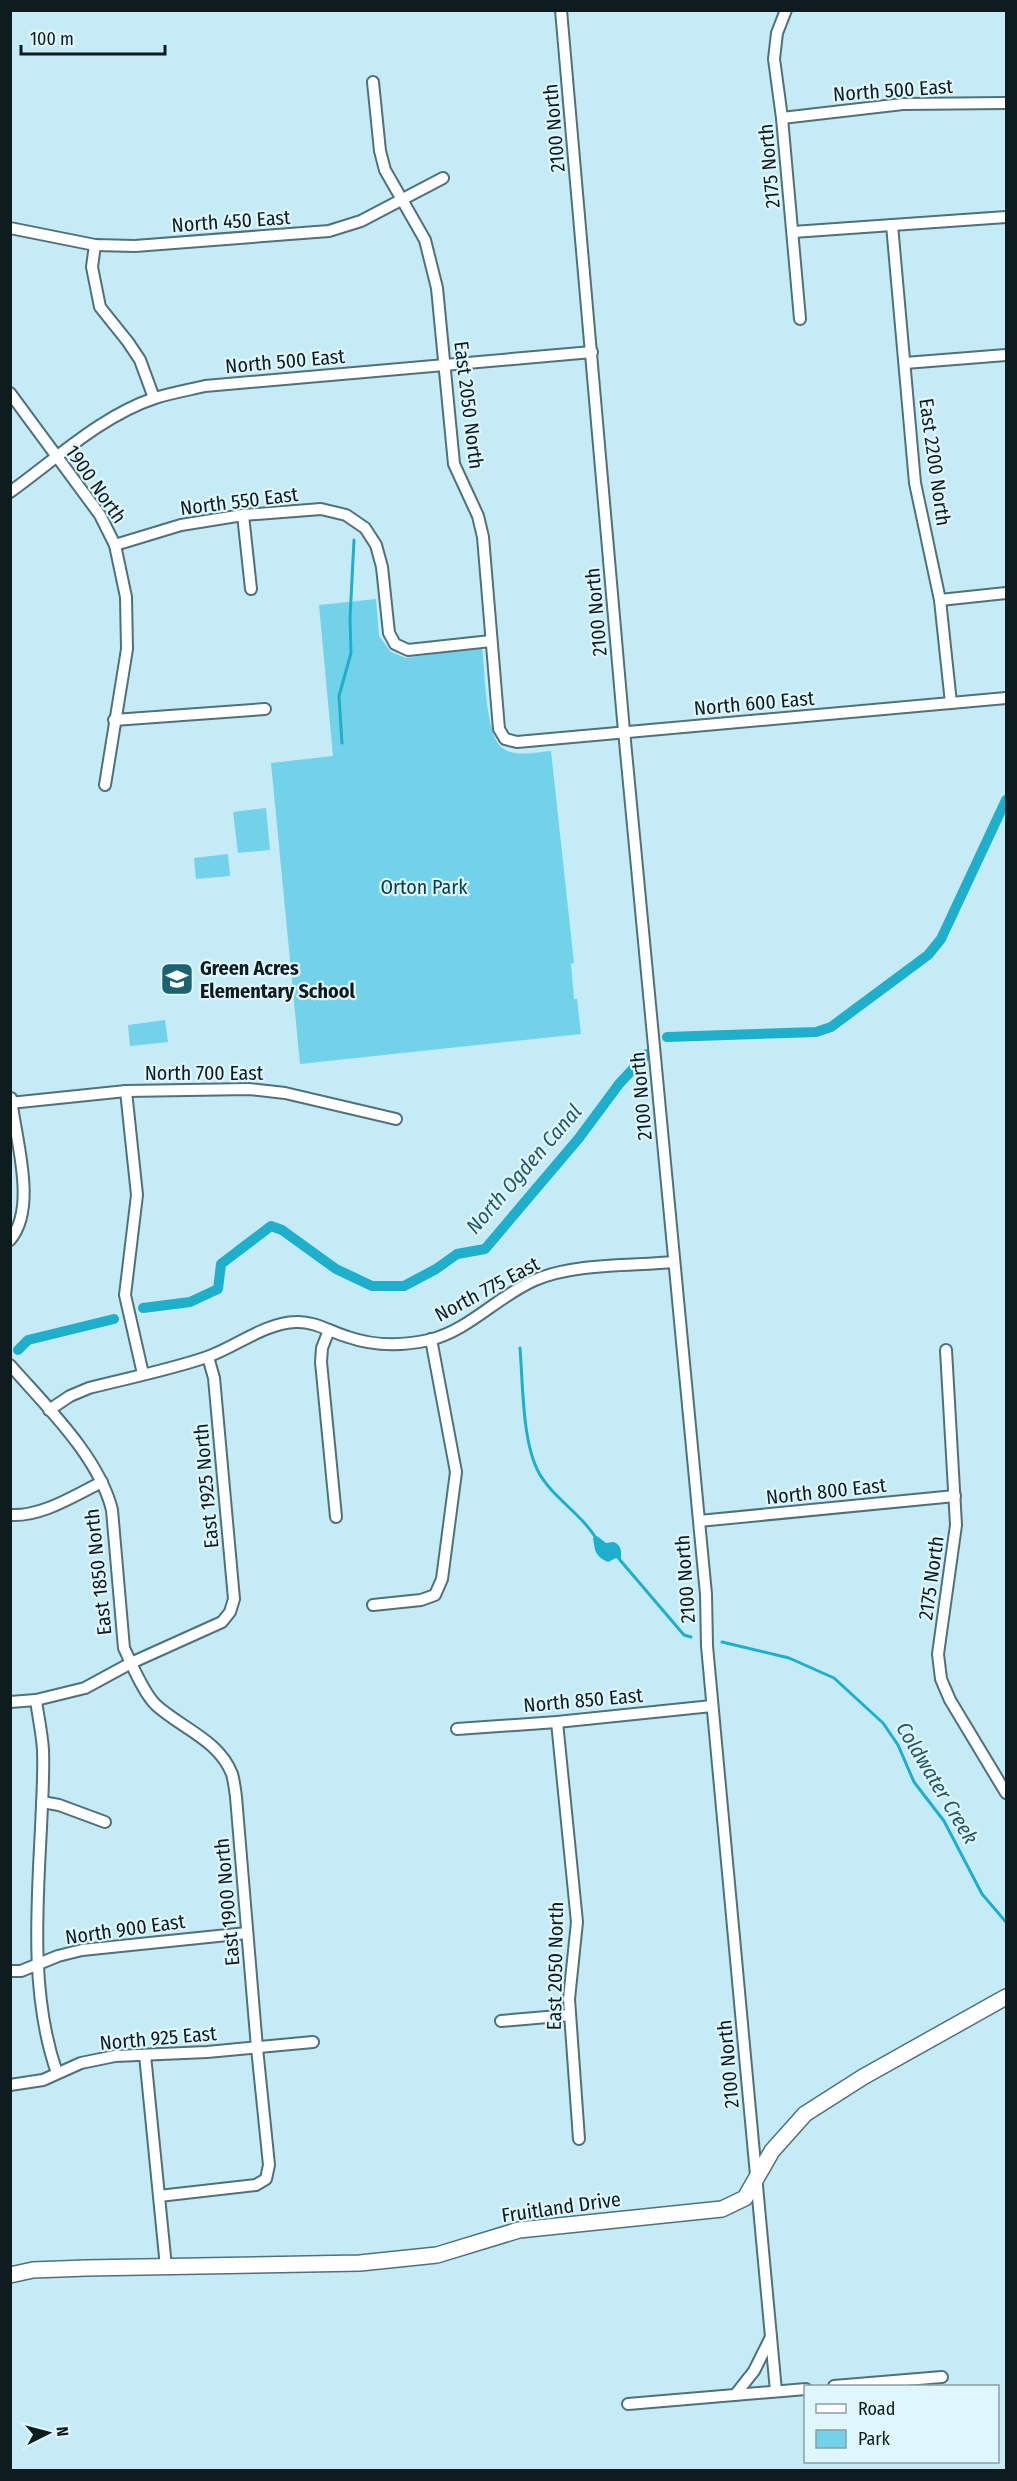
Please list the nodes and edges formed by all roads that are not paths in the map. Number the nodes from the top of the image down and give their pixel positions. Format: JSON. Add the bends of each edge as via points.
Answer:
{"nodes":[{"id":1,"x":561,"y":10,"type":"edge"},
{"id":2,"x":786,"y":10,"type":"edge"},
{"id":3,"x":374,"y":82,"type":"dead end"},
{"id":4,"x":1006,"y":103,"type":"edge"},
{"id":5,"x":782,"y":118,"type":"junction"},
{"id":6,"x":443,"y":178,"type":"dead end"},
{"id":7,"x":402,"y":199,"type":"junction"},
{"id":8,"x":1006,"y":217,"type":"edge"},
{"id":9,"x":892,"y":225,"type":"junction"},
{"id":10,"x":10,"y":228,"type":"edge"},
{"id":11,"x":793,"y":232,"type":"junction"},
{"id":12,"x":95,"y":245,"type":"junction"},
{"id":13,"x":800,"y":319,"type":"dead end"},
{"id":14,"x":592,"y":352,"type":"junction"},
{"id":15,"x":1006,"y":355,"type":"edge"},
{"id":16,"x":905,"y":363,"type":"junction"},
{"id":17,"x":444,"y":366,"type":"junction"},
{"id":18,"x":10,"y":393,"type":"edge"},
{"id":19,"x":154,"y":398,"type":"junction"},
{"id":20,"x":57,"y":458,"type":"junction"},
{"id":21,"x":10,"y":492,"type":"edge"},
{"id":22,"x":243,"y":515,"type":"junction"},
{"id":23,"x":115,"y":545,"type":"junction"},
{"id":24,"x":251,"y":589,"type":"dead end"},
{"id":25,"x":1006,"y":593,"type":"edge"},
{"id":26,"x":940,"y":600,"type":"junction"},
{"id":27,"x":491,"y":640,"type":"junction"},
{"id":28,"x":1006,"y":698,"type":"edge"},
{"id":29,"x":951,"y":703,"type":"junction"},
{"id":30,"x":265,"y":709,"type":"dead end"},
{"id":31,"x":114,"y":720,"type":"junction"},
{"id":32,"x":624,"y":732,"type":"junction"},
{"id":33,"x":505,"y":739,"type":"joint"},
{"id":34,"x":105,"y":785,"type":"dead end"},
{"id":35,"x":126,"y":1091,"type":"junction"},
{"id":36,"x":10,"y":1098,"type":"edge"},
{"id":37,"x":11,"y":1103,"type":"edge"},
{"id":38,"x":396,"y":1119,"type":"dead end"},
{"id":39,"x":10,"y":1240,"type":"edge"},
{"id":40,"x":674,"y":1262,"type":"junction"},
{"id":41,"x":329,"y":1330,"type":"junction"},
{"id":42,"x":431,"y":1339,"type":"junction"},
{"id":43,"x":946,"y":1350,"type":"dead end"},
{"id":44,"x":208,"y":1357,"type":"junction"},
{"id":45,"x":10,"y":1365,"type":"edge"},
{"id":46,"x":143,"y":1374,"type":"junction"},
{"id":47,"x":49,"y":1410,"type":"junction"},
{"id":48,"x":102,"y":1482,"type":"junction"},
{"id":49,"x":955,"y":1496,"type":"junction"},
{"id":50,"x":10,"y":1515,"type":"edge"},
{"id":51,"x":336,"y":1517,"type":"dead end"},
{"id":52,"x":699,"y":1521,"type":"junction"},
{"id":53,"x":373,"y":1605,"type":"dead end"},
{"id":54,"x":131,"y":1663,"type":"junction"},
{"id":55,"x":36,"y":1700,"type":"junction"},
{"id":56,"x":10,"y":1702,"type":"edge"},
{"id":57,"x":712,"y":1706,"type":"junction"},
{"id":58,"x":557,"y":1722,"type":"junction"},
{"id":59,"x":457,"y":1729,"type":"dead end"},
{"id":60,"x":1006,"y":1794,"type":"edge"},
{"id":61,"x":42,"y":1802,"type":"junction"},
{"id":62,"x":105,"y":1822,"type":"dead end"},
{"id":63,"x":247,"y":1933,"type":"junction"},
{"id":64,"x":39,"y":1965,"type":"junction"},
{"id":65,"x":10,"y":1971,"type":"edge"},
{"id":66,"x":1006,"y":1997,"type":"edge"},
{"id":67,"x":570,"y":2015,"type":"junction"},
{"id":68,"x":501,"y":2021,"type":"dead end"},
{"id":69,"x":313,"y":2042,"type":"dead end"},
{"id":70,"x":257,"y":2048,"type":"junction"},
{"id":71,"x":146,"y":2055,"type":"junction"},
{"id":72,"x":57,"y":2073,"type":"junction"},
{"id":73,"x":10,"y":2085,"type":"edge"},
{"id":74,"x":579,"y":2139,"type":"dead end"},
{"id":75,"x":757,"y":2178,"type":"junction"},
{"id":76,"x":159,"y":2196,"type":"junction"},
{"id":77,"x":166,"y":2267,"type":"junction"},
{"id":78,"x":10,"y":2275,"type":"edge"},
{"id":79,"x":771,"y":2337,"type":"junction"},
{"id":80,"x":942,"y":2377,"type":"dead end"},
{"id":81,"x":846,"y":2385,"type":"edge"},
{"id":82,"x":804,"y":2389,"type":"edge"},
{"id":83,"x":776,"y":2391,"type":"junction"},
{"id":84,"x":735,"y":2395,"type":"junction"},
{"id":85,"x":628,"y":2404,"type":"dead end"}],
"edges":[{"from":1,"to":14,"type":"street","name":"2100 North"},
{"from":2,"to":5,"type":"street","name":"2175 North","via":[[777,33],[774,59]]},
{"from":3,"to":7,"type":"street","name":"East 2050 North","via":[[380,151],[385,170]]},
{"from":4,"to":5,"type":"street","name":"North 500 East","via":[[903,104]]},
{"from":5,"to":11,"type":"street","name":"2175 North"},
{"from":6,"to":7,"type":"street","name":"North 450 East"},
{"from":7,"to":12,"type":"street","name":"North 450 East","via":[[361,221],[329,231],[135,246]]},
{"from":7,"to":17,"type":"street","name":"East 2050 North","via":[[433,263]]},
{"from":8,"to":9,"type":"street"},
{"from":9,"to":11,"type":"street"},
{"from":9,"to":16,"type":"street","name":"East 2200 North"},
{"from":10,"to":12,"type":"street","name":"North 450 East"},
{"from":11,"to":13,"type":"street","name":"2175 North"},
{"from":12,"to":19,"type":"street","via":[[92,267],[100,307],[140,360]]},
{"from":14,"to":17,"type":"street","name":"North 500 East"},
{"from":14,"to":32,"type":"street","name":"2100 North"},
{"from":15,"to":16,"type":"street"},
{"from":16,"to":26,"type":"street","name":"East 2200 North","via":[[915,483]]},
{"from":17,"to":19,"type":"street","name":"North 500 East","via":[[205,386]]},
{"from":17,"to":27,"type":"street","name":"East 2050 North","via":[[454,465],[478,516],[483,537]]},
{"from":18,"to":20,"type":"street","name":"1900 North"},
{"from":19,"to":20,"type":"street","name":"North 500 East","via":[[99,426]]},
{"from":20,"to":21,"type":"street","name":"North 500 East"},
{"from":20,"to":23,"type":"street","name":"1900 North","via":[[100,515]]},
{"from":22,"to":23,"type":"street","name":"North 550 East","via":[[181,525]]},
{"from":22,"to":24,"type":"street"},
{"from":22,"to":27,"type":"street","name":"North 550 East","via":[[321,509],[346,515],[365,528],[382,567],[389,633],[395,644],[408,650]]},
{"from":23,"to":31,"type":"street","name":"1900 North","via":[[126,597],[128,649]]},
{"from":25,"to":26,"type":"street"},
{"from":26,"to":29,"type":"street","name":"East 2200 North"},
{"from":27,"to":33,"type":"street","name":"East 2050 North","via":[[499,729]]},
{"from":28,"to":29,"type":"street","name":"North 600 East"},
{"from":29,"to":32,"type":"street","name":"North 600 East"},
{"from":30,"to":31,"type":"street"},
{"from":31,"to":34,"type":"street","name":"1900 North"},
{"from":32,"to":33,"type":"street","name":"North 600 East","via":[[517,742]]},
{"from":32,"to":40,"type":"street","name":"2100 North"},
{"from":35,"to":37,"type":"street","name":"North 700 East"},
{"from":35,"to":38,"type":"street","name":"North 700 East","via":[[249,1089],[285,1093]]},
{"from":35,"to":46,"type":"street","via":[[137,1195],[125,1295]]},
{"from":36,"to":37,"type":"street"},
{"from":37,"to":39,"type":"street","via":[[24,1194],[23,1215]]},
{"from":40,"to":42,"type":"street","name":"North 775 East","via":[[571,1270],[534,1280],[456,1329]]},
{"from":40,"to":52,"type":"street","name":"2100 North"},
{"from":41,"to":42,"type":"street","name":"North 775 East","via":[[373,1343],[406,1344]]},
{"from":41,"to":44,"type":"street","name":"North 775 East","via":[[296,1322],[276,1326]]},
{"from":41,"to":51,"type":"street","via":[[321,1362]]},
{"from":42,"to":53,"type":"street","via":[[456,1472],[442,1579],[435,1595],[422,1600]]},
{"from":43,"to":49,"type":"street","name":"2175 North"},
{"from":44,"to":46,"type":"street","name":"North 775 East"},
{"from":44,"to":54,"type":"street","name":"East 1925 North","via":[[214,1378],[234,1599],[222,1623]]},
{"from":45,"to":47,"type":"street","name":"East 1850 North"},
{"from":46,"to":47,"type":"street","name":"North 775 East","via":[[89,1388]]},
{"from":47,"to":48,"type":"street","name":"East 1850 North","via":[[89,1459]]},
{"from":48,"to":50,"type":"street","via":[[46,1508]]},
{"from":48,"to":54,"type":"street","name":"East 1850 North","via":[[112,1510],[124,1648]]},
{"from":49,"to":52,"type":"street","name":"North 800 East"},
{"from":49,"to":60,"type":"street","name":"2175 North","via":[[957,1526],[938,1654],[941,1679]]},
{"from":52,"to":57,"type":"street","name":"2100 North"},
{"from":54,"to":55,"type":"street","via":[[85,1688]]},
{"from":54,"to":63,"type":"street","name":"East 1900 North","via":[[154,1703],[203,1738],[223,1758],[232,1774]]},
{"from":55,"to":56,"type":"street"},
{"from":55,"to":61,"type":"street","via":[[43,1749]]},
{"from":57,"to":58,"type":"street","name":"North 850 East"},
{"from":57,"to":75,"type":"street","name":"2100 North"},
{"from":58,"to":59,"type":"street","name":"North 850 East"},
{"from":58,"to":67,"type":"street","name":"East 2050 North","via":[[577,1922]]},
{"from":61,"to":62,"type":"street"},
{"from":61,"to":64,"type":"street"},
{"from":63,"to":64,"type":"street","name":"North 900 East","via":[[82,1950]]},
{"from":63,"to":70,"type":"street","name":"East 1900 North"},
{"from":64,"to":65,"type":"street","name":"North 900 East"},
{"from":64,"to":72,"type":"street","via":[[44,2020]]},
{"from":66,"to":75,"type":"street","name":"Fruitland Drive","via":[[862,2077],[805,2114],[772,2151]]},
{"from":67,"to":68,"type":"street"},
{"from":67,"to":74,"type":"street","name":"East 2050 North"},
{"from":69,"to":70,"type":"street","name":"North 925 East"},
{"from":70,"to":71,"type":"street","name":"North 925 East"},
{"from":70,"to":76,"type":"street","name":"East 1900 North","via":[[269,2165],[266,2180],[256,2185]]},
{"from":71,"to":72,"type":"street","name":"North 925 East","via":[[115,2056]]},
{"from":71,"to":76,"type":"street"},
{"from":72,"to":73,"type":"street","name":"North 925 East","via":[[43,2080]]},
{"from":75,"to":77,"type":"street","name":"Fruitland Drive","via":[[745,2198],[722,2209],[519,2230],[437,2255],[360,2263]]},
{"from":75,"to":79,"type":"street","name":"2100 North"},
{"from":76,"to":77,"type":"street"},
{"from":77,"to":78,"type":"street","name":"Fruitland Drive","via":[[33,2270]]},
{"from":79,"to":83,"type":"street","name":"2100 North"},
{"from":79,"to":84,"type":"street","via":[[754,2371]]},
{"from":80,"to":81,"type":"street"},
{"from":82,"to":83,"type":"street"},
{"from":83,"to":84,"type":"street"},
{"from":84,"to":85,"type":"street"}]}
